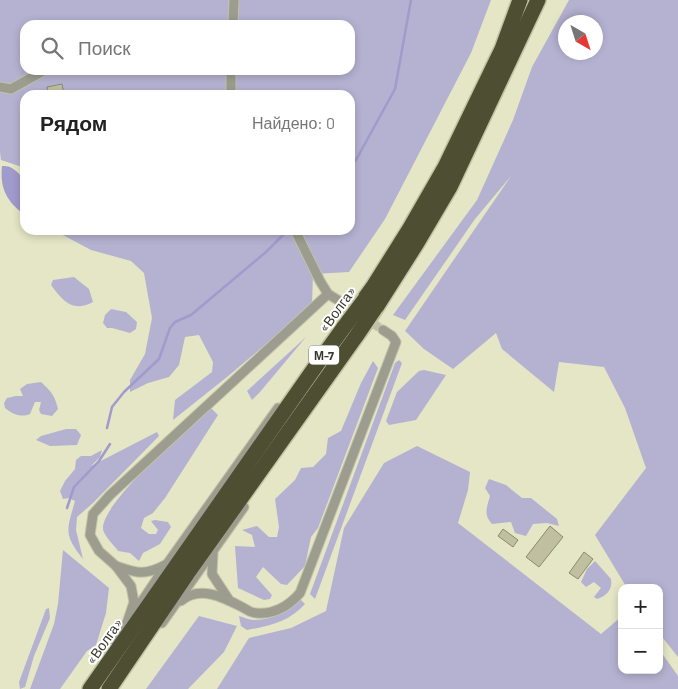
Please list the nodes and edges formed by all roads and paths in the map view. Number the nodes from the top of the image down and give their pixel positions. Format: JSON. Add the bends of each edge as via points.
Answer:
{"nodes":[{"id":1,"x":234,"y":0,"type":"edge"},
{"id":2,"x":520,"y":0,"type":"edge"},
{"id":3,"x":538,"y":0,"type":"edge"},
{"id":4,"x":233,"y":20,"type":"edge"},
{"id":5,"x":36,"y":75,"type":"edge"},
{"id":6,"x":231,"y":75,"type":"edge"},
{"id":7,"x":0,"y":87,"type":"edge"},
{"id":8,"x":232,"y":90,"type":"edge"},
{"id":9,"x":297,"y":235,"type":"edge"},
{"id":10,"x":328,"y":294,"type":"junction"},
{"id":11,"x":338,"y":300,"type":"tunnel mouth"},
{"id":12,"x":374,"y":311,"type":"junction"},
{"id":13,"x":383,"y":330,"type":"tunnel mouth"},
{"id":14,"x":318,"y":363,"type":"junction"},
{"id":15,"x":214,"y":550,"type":"junction"},
{"id":16,"x":167,"y":564,"type":"junction"},
{"id":17,"x":116,"y":566,"type":"junction"},
{"id":18,"x":229,"y":600,"type":"junction"},
{"id":19,"x":170,"y":612,"type":"junction"},
{"id":20,"x":127,"y":623,"type":"junction"},
{"id":21,"x":84,"y":689,"type":"edge"},
{"id":22,"x":90,"y":689,"type":"edge"},
{"id":23,"x":110,"y":689,"type":"edge"}],
"edges":[{"from":1,"to":4,"type":"street"},
{"from":2,"to":14,"type":"highway","name":"«Волга»","number":"М-7","via":[[502,49],[445,167],[373,287]]},
{"from":3,"to":12,"type":"highway","via":[[450,187]]},
{"from":5,"to":7,"type":"street","via":[[11,89]]},
{"from":6,"to":8,"type":"street"},
{"from":9,"to":10,"type":"street"},
{"from":10,"to":11,"type":"street"},
{"from":10,"to":17,"type":"street","via":[[93,514],[90,535]]},
{"from":12,"to":15,"type":"street","via":[[289,444]]},
{"from":12,"to":23,"type":"highway","number":"М-7","bridge":true,"via":[[186,574]]},
{"from":13,"to":18,"type":"street","via":[[396,342],[300,593],[291,604],[272,612],[255,613]]},
{"from":14,"to":16,"type":"street","via":[[279,407]]},
{"from":14,"to":22,"type":"highway","name":"«Волга»","number":"М-7"},
{"from":15,"to":18,"type":"street","via":[[212,574]]},
{"from":15,"to":19,"type":"street"},
{"from":16,"to":17,"type":"street","via":[[139,574]]},
{"from":16,"to":20,"type":"street"},
{"from":17,"to":20,"type":"street","via":[[131,586],[134,602]]},
{"from":18,"to":19,"type":"street","via":[[198,592],[188,596]]},
{"from":19,"to":23,"type":"street"},
{"from":20,"to":21,"type":"street"}]}
